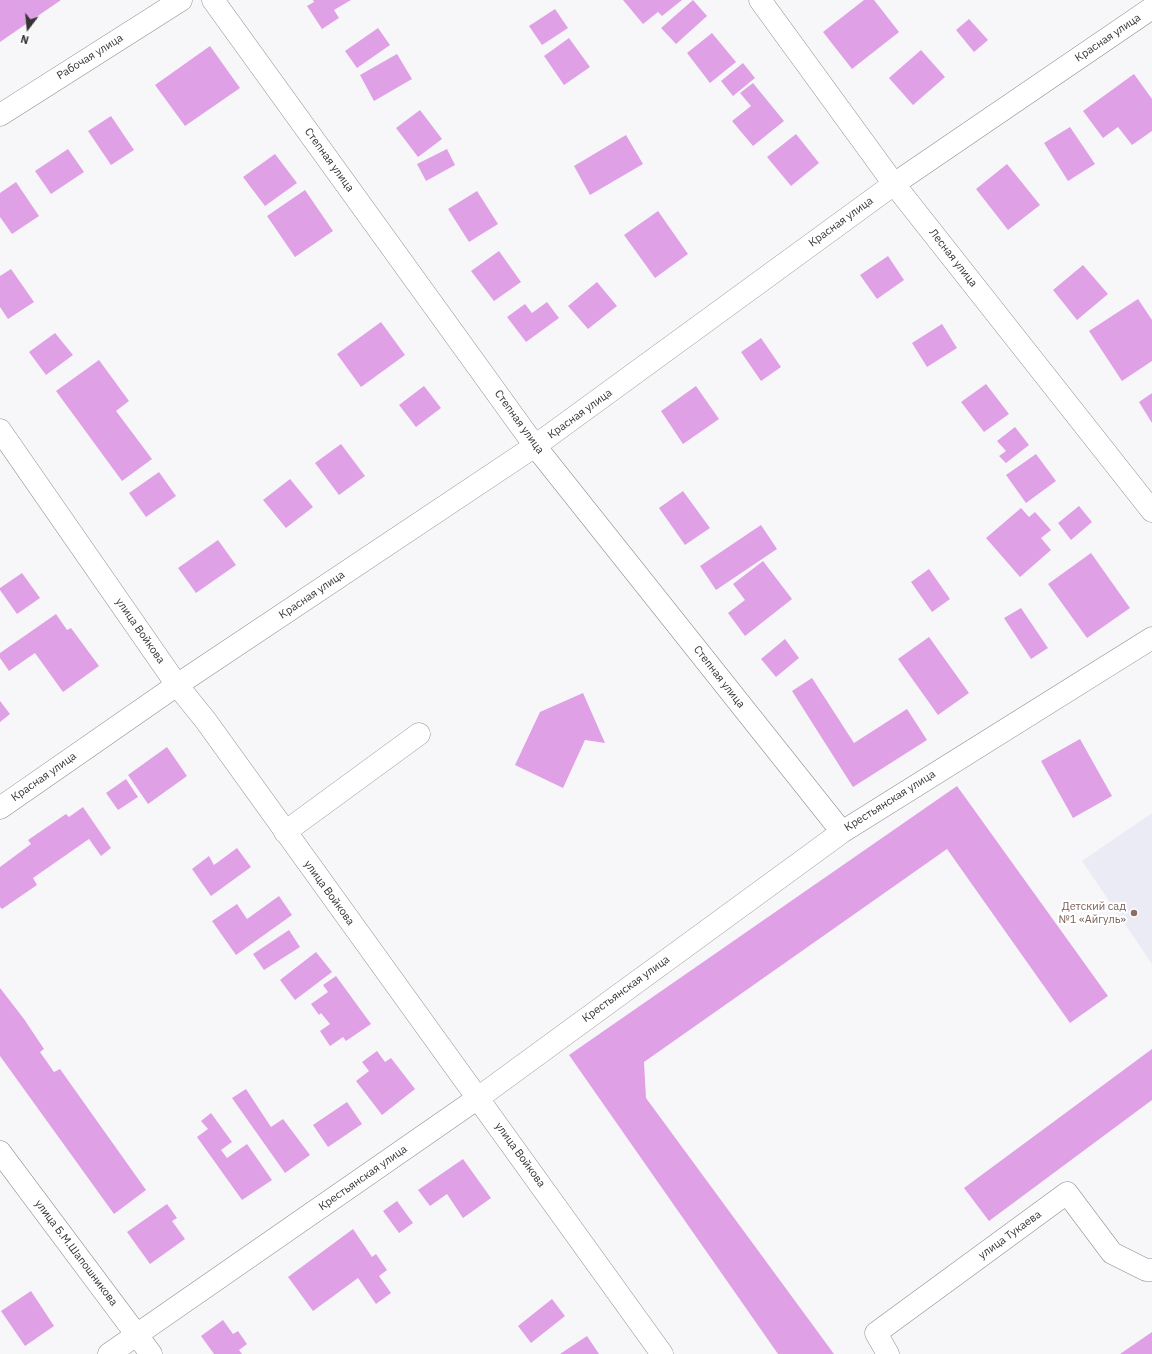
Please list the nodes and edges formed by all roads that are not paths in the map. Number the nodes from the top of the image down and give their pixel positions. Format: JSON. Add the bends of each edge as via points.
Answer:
{"nodes":[{"id":1,"x":181,"y":0,"type":"edge"},
{"id":2,"x":213,"y":0,"type":"edge"},
{"id":3,"x":760,"y":0,"type":"edge"},
{"id":4,"x":1152,"y":8,"type":"edge"},
{"id":5,"x":0,"y":115,"type":"edge"},
{"id":6,"x":894,"y":184,"type":"junction"},
{"id":7,"x":0,"y":430,"type":"edge"},
{"id":8,"x":535,"y":446,"type":"junction"},
{"id":9,"x":1152,"y":512,"type":"edge"},
{"id":10,"x":1152,"y":638,"type":"edge"},
{"id":11,"x":177,"y":684,"type":"junction"},
{"id":12,"x":419,"y":734,"type":"dead end"},
{"id":13,"x":0,"y":808,"type":"edge"},
{"id":14,"x":285,"y":832,"type":"junction"},
{"id":15,"x":842,"y":832,"type":"junction"},
{"id":16,"x":478,"y":1098,"type":"junction"},
{"id":17,"x":0,"y":1152,"type":"edge"},
{"id":18,"x":1152,"y":1270,"type":"edge"},
{"id":19,"x":138,"y":1335,"type":"junction"},
{"id":20,"x":109,"y":1354,"type":"edge"},
{"id":21,"x":151,"y":1354,"type":"edge"},
{"id":22,"x":662,"y":1354,"type":"edge"},
{"id":23,"x":888,"y":1354,"type":"edge"}],
"edges":[{"from":1,"to":5,"type":"street","name":"Рабочая улица"},
{"from":2,"to":8,"type":"street","name":"Степная улица"},
{"from":3,"to":6,"type":"street","name":"Лесная улица"},
{"from":4,"to":6,"type":"street","name":"Красная улица"},
{"from":6,"to":8,"type":"street","name":"Красная улица"},
{"from":6,"to":9,"type":"street","name":"Лесная улица"},
{"from":7,"to":11,"type":"street","name":"улица Войкова"},
{"from":8,"to":11,"type":"street","name":"Красная улица"},
{"from":8,"to":15,"type":"street","name":"Степная улица"},
{"from":10,"to":15,"type":"street","name":"Крестьянская улица"},
{"from":11,"to":13,"type":"street","name":"Красная улица"},
{"from":11,"to":14,"type":"street","name":"улица Войкова"},
{"from":12,"to":14,"type":"street"},
{"from":14,"to":16,"type":"street","name":"улица Войкова"},
{"from":15,"to":16,"type":"street","name":"Крестьянская улица"},
{"from":16,"to":19,"type":"street","name":"Крестьянская улица"},
{"from":16,"to":22,"type":"street","name":"улица Войкова"},
{"from":17,"to":19,"type":"street","name":"улица Б.М.Шапошникова"},
{"from":18,"to":23,"type":"street","name":"улица Тукаева","via":[[1146,1270],[1112,1253],[1068,1193],[876,1333]]},
{"from":19,"to":20,"type":"street","name":"Крестьянская улица"},
{"from":19,"to":21,"type":"street","name":"улица Б.М.Шапошникова"}]}
